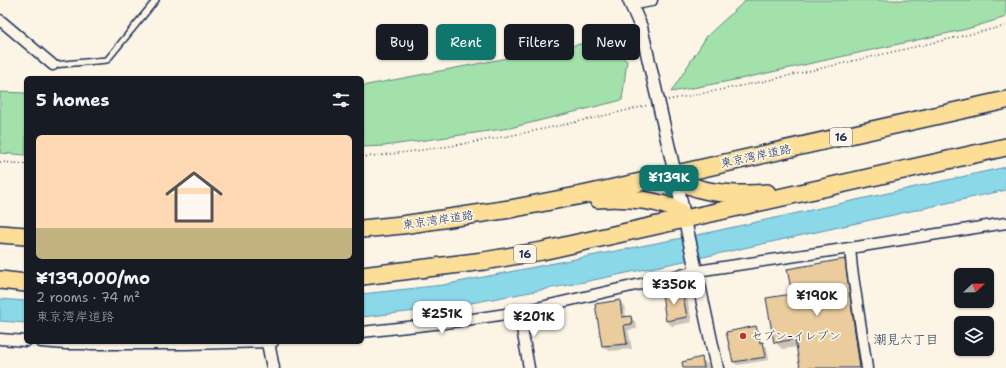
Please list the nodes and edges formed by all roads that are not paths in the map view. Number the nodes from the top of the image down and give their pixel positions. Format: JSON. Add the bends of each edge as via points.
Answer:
{"nodes":[{"id":1,"x":156,"y":0,"type":"edge"},
{"id":2,"x":651,"y":0,"type":"edge"},
{"id":3,"x":630,"y":2,"type":"edge"},
{"id":4,"x":0,"y":20,"type":"edge"},
{"id":5,"x":53,"y":65,"type":"joint"},
{"id":6,"x":1006,"y":100,"type":"edge"},
{"id":7,"x":1006,"y":147,"type":"edge"},
{"id":8,"x":675,"y":174,"type":"junction"},
{"id":9,"x":853,"y":182,"type":"junction"},
{"id":10,"x":510,"y":209,"type":"junction"},
{"id":11,"x":685,"y":219,"type":"junction"},
{"id":12,"x":1006,"y":223,"type":"edge"},
{"id":13,"x":364,"y":229,"type":"edge"},
{"id":14,"x":0,"y":234,"type":"edge"},
{"id":15,"x":24,"y":236,"type":"edge"},
{"id":16,"x":850,"y":248,"type":"junction"},
{"id":17,"x":697,"y":271,"type":"junction"},
{"id":18,"x":364,"y":276,"type":"edge"},
{"id":19,"x":0,"y":280,"type":"edge"},
{"id":20,"x":24,"y":283,"type":"edge"},
{"id":21,"x":519,"y":312,"type":"junction"},
{"id":22,"x":364,"y":332,"type":"edge"},
{"id":23,"x":0,"y":339,"type":"edge"},
{"id":24,"x":24,"y":341,"type":"edge"},
{"id":25,"x":271,"y":344,"type":"edge"},
{"id":26,"x":273,"y":368,"type":"edge"},
{"id":27,"x":529,"y":368,"type":"edge"},
{"id":28,"x":717,"y":368,"type":"edge"},
{"id":29,"x":868,"y":368,"type":"edge"}],
"edges":[{"from":1,"to":5,"type":"lane","via":[[107,60]]},
{"from":2,"to":3,"type":"street"},
{"from":3,"to":8,"type":"street","via":[[641,28]]},
{"from":4,"to":5,"type":"street"},
{"from":6,"to":8,"type":"highway","name":"東京湾岸道路","number":"16"},
{"from":7,"to":9,"type":"highway","number":"16"},
{"from":8,"to":9,"type":"highway","via":[[694,186],[735,194]]},
{"from":8,"to":10,"type":"highway","name":"東京湾岸道路","number":"16"},
{"from":8,"to":11,"type":"street"},
{"from":9,"to":11,"type":"highway","number":"16"},
{"from":10,"to":11,"type":"highway","via":[[620,198],[657,203],[679,212]]},
{"from":10,"to":13,"type":"highway","name":"東京湾岸道路","number":"16","via":[[402,226]]},
{"from":11,"to":17,"type":"street"},
{"from":11,"to":18,"type":"highway","number":"16","via":[[542,251]]},
{"from":12,"to":16,"type":"street"},
{"from":14,"to":15,"type":"highway"},
{"from":16,"to":17,"type":"street"},
{"from":16,"to":29,"type":"street"},
{"from":17,"to":21,"type":"street"},
{"from":17,"to":28,"type":"street"},
{"from":19,"to":20,"type":"highway"},
{"from":21,"to":22,"type":"street"},
{"from":21,"to":27,"type":"street"},
{"from":23,"to":24,"type":"street"},
{"from":25,"to":26,"type":"street"}]}
